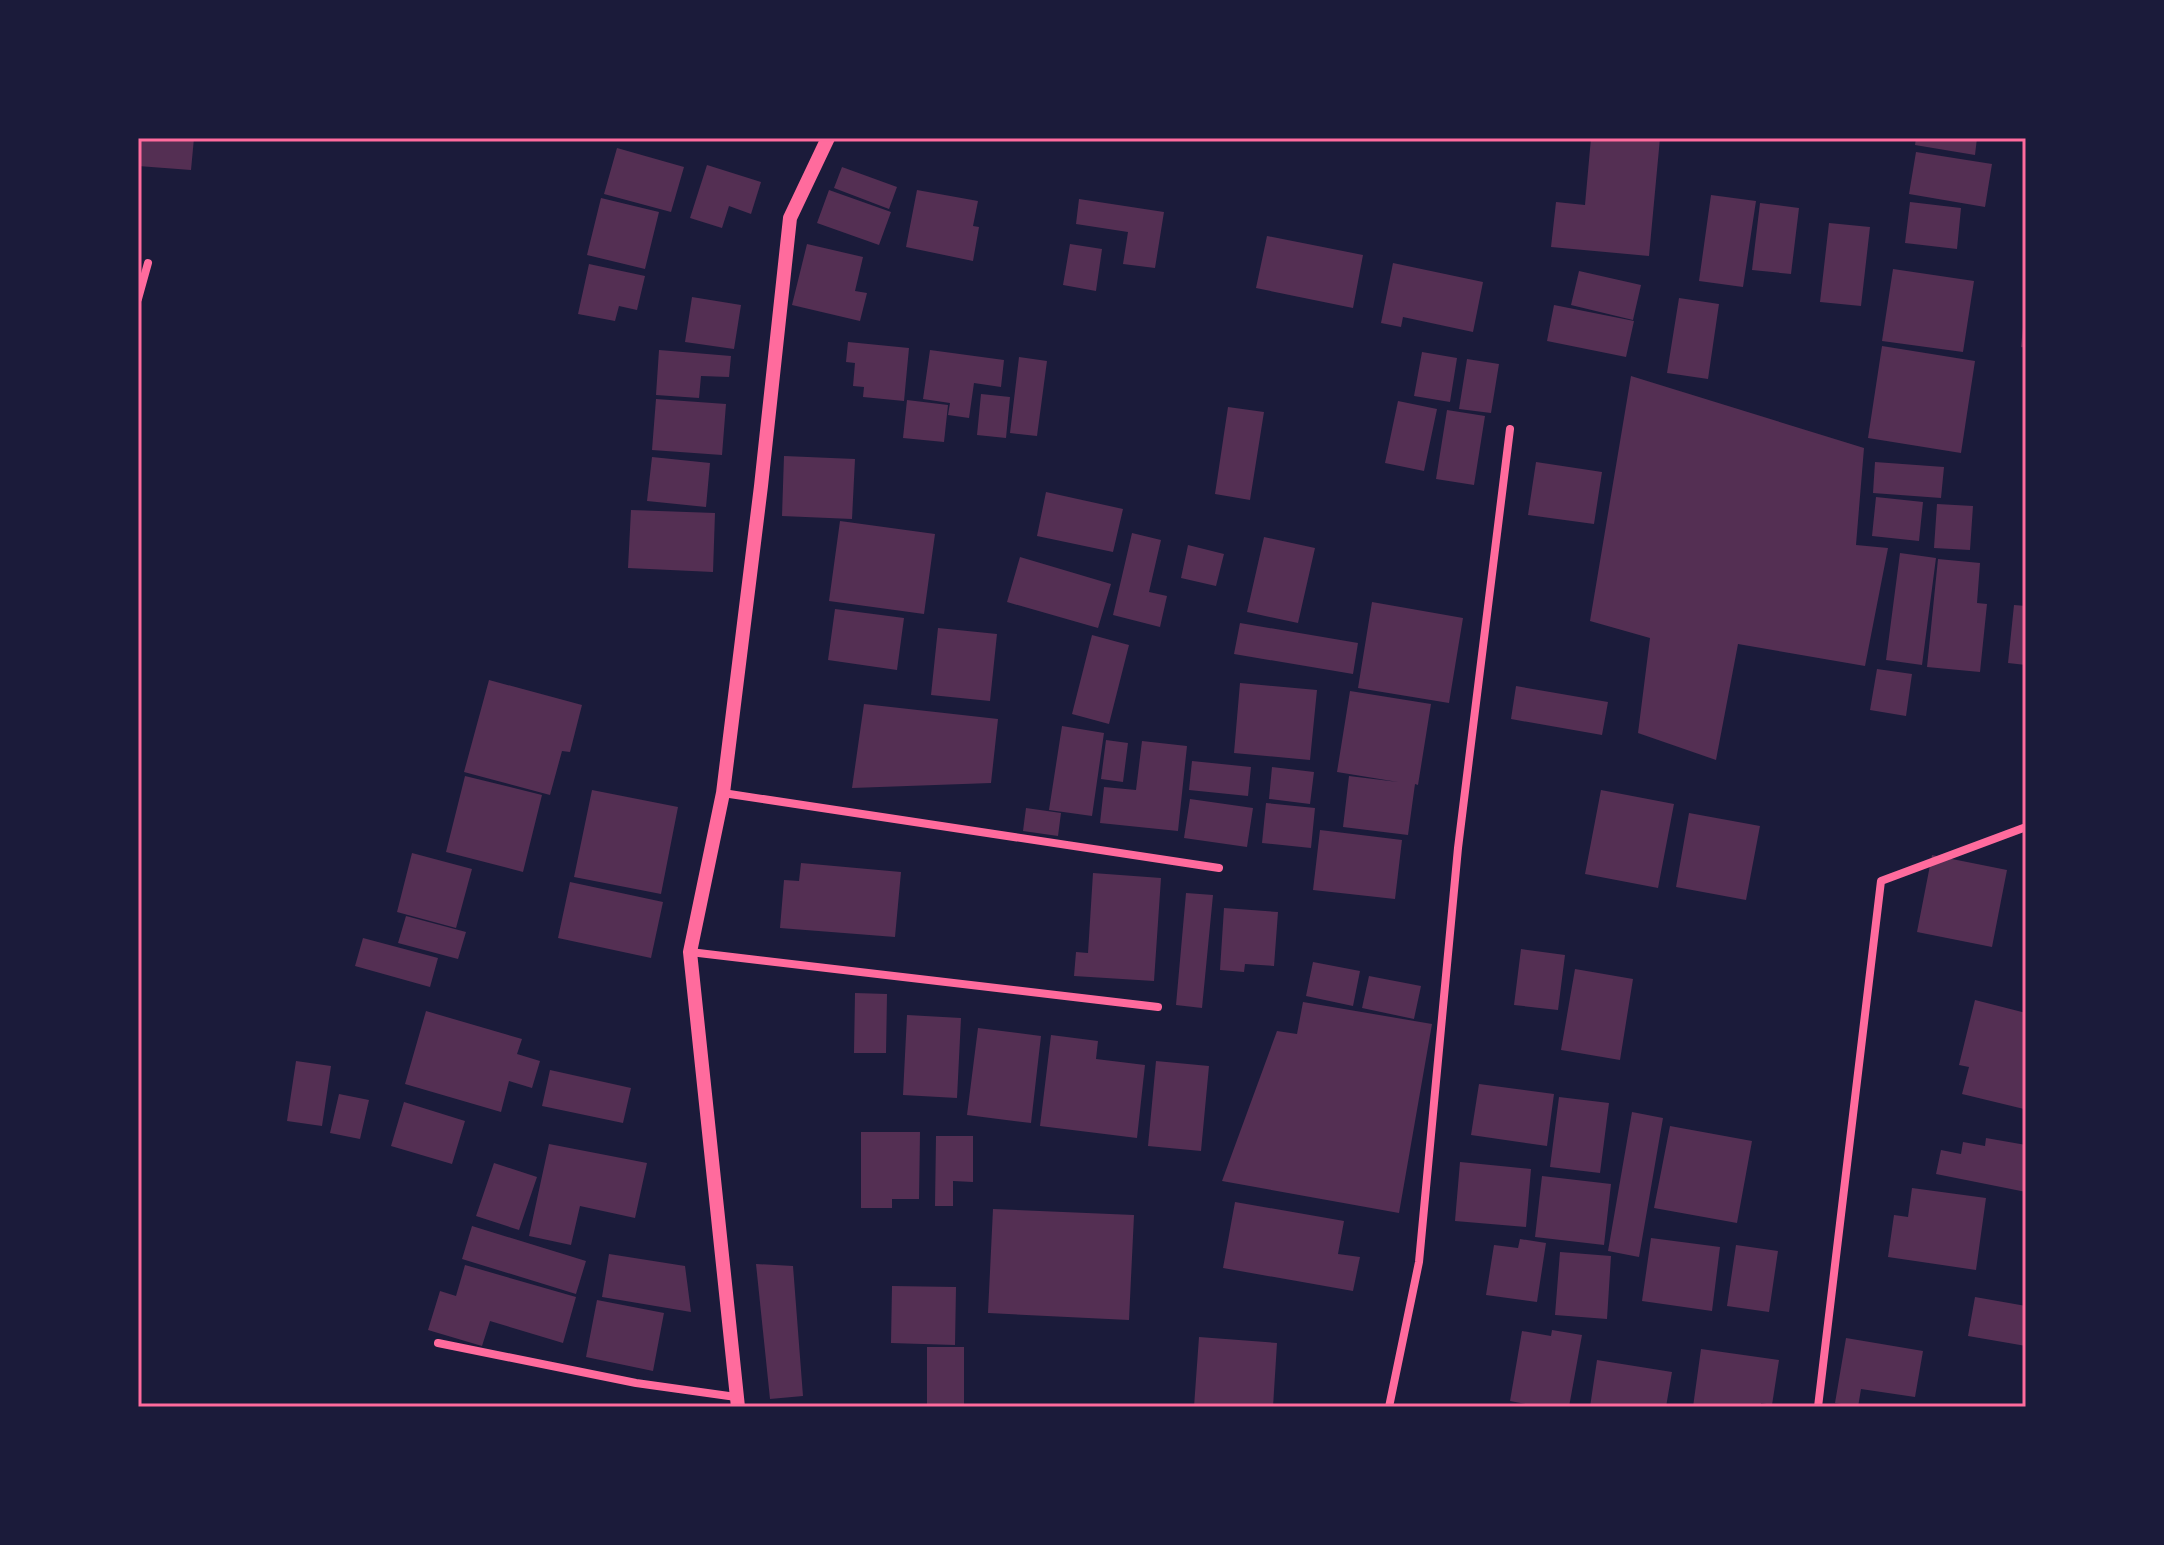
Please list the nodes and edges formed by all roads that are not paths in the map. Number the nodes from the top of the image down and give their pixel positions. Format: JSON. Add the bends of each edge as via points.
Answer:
{"nodes":[{"id":1,"x":828,"y":138,"type":"edge"},
{"id":2,"x":148,"y":263,"type":"dead end"},
{"id":3,"x":138,"y":299,"type":"edge"},
{"id":4,"x":1510,"y":429,"type":"dead end"},
{"id":5,"x":723,"y":793,"type":"junction"},
{"id":6,"x":2026,"y":827,"type":"edge"},
{"id":7,"x":1219,"y":868,"type":"dead end"},
{"id":8,"x":690,"y":952,"type":"junction"},
{"id":9,"x":1158,"y":1007,"type":"dead end"},
{"id":10,"x":438,"y":1343,"type":"dead end"},
{"id":11,"x":737,"y":1402,"type":"edge"},
{"id":12,"x":1389,"y":1407,"type":"edge"},
{"id":13,"x":1818,"y":1407,"type":"edge"}],
"edges":[{"from":1,"to":5,"type":"street","via":[[790,218]]},
{"from":2,"to":3,"type":"street"},
{"from":4,"to":12,"type":"street","via":[[1458,848],[1419,1262]]},
{"from":5,"to":7,"type":"street"},
{"from":5,"to":8,"type":"street"},
{"from":6,"to":13,"type":"street","via":[[1881,881]]},
{"from":8,"to":9,"type":"street"},
{"from":8,"to":11,"type":"street"},
{"from":10,"to":11,"type":"street"}]}
